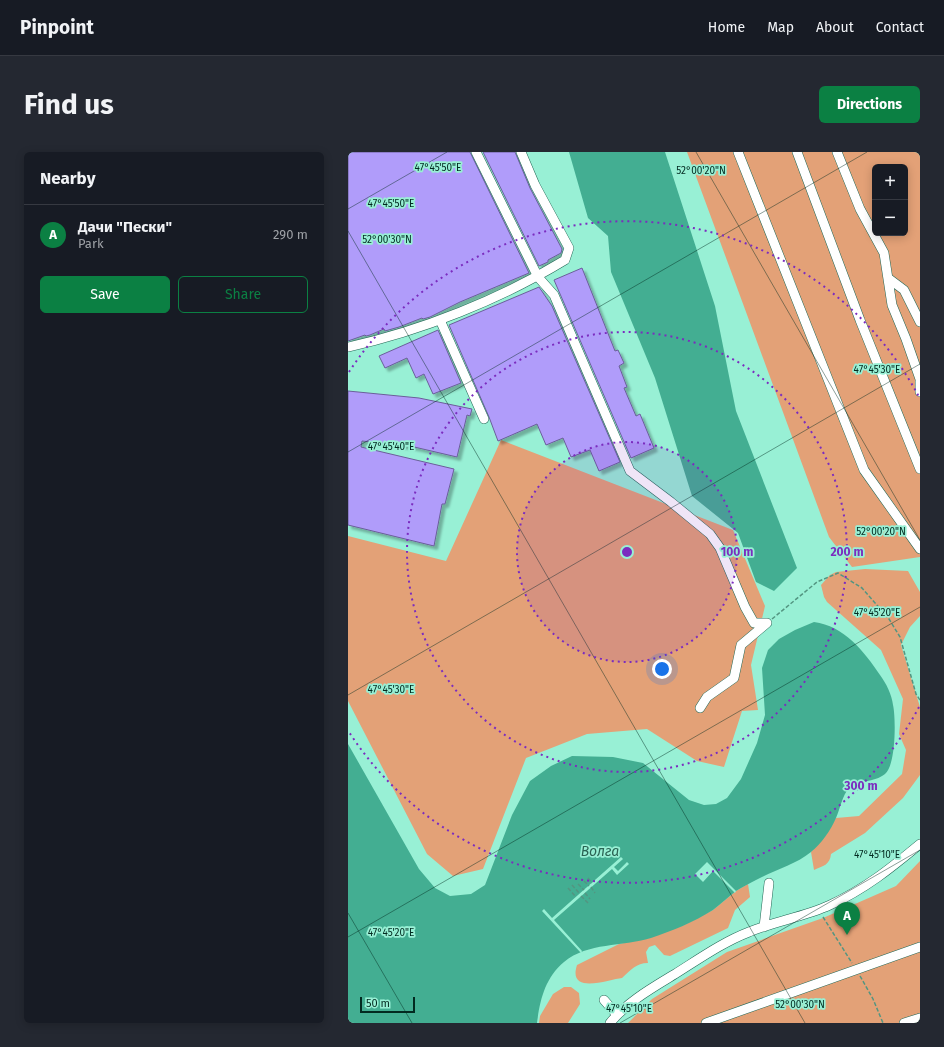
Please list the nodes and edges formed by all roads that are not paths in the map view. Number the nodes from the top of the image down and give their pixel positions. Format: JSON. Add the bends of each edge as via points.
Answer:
{"nodes":[{"id":1,"x":476,"y":152,"type":"edge"},
{"id":2,"x":521,"y":152,"type":"edge"},
{"id":3,"x":738,"y":152,"type":"edge"},
{"id":4,"x":797,"y":152,"type":"edge"},
{"id":5,"x":837,"y":152,"type":"edge"},
{"id":6,"x":538,"y":277,"type":"junction"},
{"id":7,"x":888,"y":278,"type":"junction"},
{"id":8,"x":440,"y":320,"type":"junction"},
{"id":9,"x":920,"y":322,"type":"edge"},
{"id":10,"x":348,"y":347,"type":"edge"},
{"id":11,"x":920,"y":380,"type":"edge"},
{"id":12,"x":920,"y":392,"type":"edge"},
{"id":13,"x":484,"y":419,"type":"dead end"},
{"id":14,"x":920,"y":469,"type":"edge"},
{"id":15,"x":918,"y":542,"type":"edge"},
{"id":16,"x":700,"y":708,"type":"dead end"},
{"id":17,"x":920,"y":844,"type":"edge"},
{"id":18,"x":769,"y":883,"type":"dead end"},
{"id":19,"x":764,"y":926,"type":"junction"},
{"id":20,"x":920,"y":947,"type":"edge"},
{"id":21,"x":604,"y":1000,"type":"dead end"},
{"id":22,"x":617,"y":1014,"type":"junction"},
{"id":23,"x":920,"y":1018,"type":"edge"},
{"id":24,"x":610,"y":1023,"type":"edge"},
{"id":25,"x":706,"y":1023,"type":"edge"},
{"id":26,"x":904,"y":1023,"type":"edge"}],
"edges":[{"from":1,"to":6,"type":"street"},
{"from":2,"to":6,"type":"street","via":[[535,185],[569,248],[565,260]]},
{"from":3,"to":15,"type":"street","via":[[864,470]]},
{"from":4,"to":14,"type":"street","via":[[860,320]]},
{"from":5,"to":7,"type":"street","via":[[860,209],[884,253]]},
{"from":6,"to":8,"type":"street"},
{"from":6,"to":16,"type":"street","via":[[554,295],[630,471],[710,534],[720,548],[754,623],[767,623],[741,645],[734,678],[707,697]]},
{"from":7,"to":9,"type":"street","via":[[904,290]]},
{"from":7,"to":11,"type":"street","via":[[892,305]]},
{"from":8,"to":10,"type":"street","via":[[382,340]]},
{"from":8,"to":13,"type":"street"},
{"from":11,"to":12,"type":"street"},
{"from":17,"to":19,"type":"street","via":[[879,878],[857,892],[818,910]]},
{"from":18,"to":19,"type":"street"},
{"from":19,"to":22,"type":"street","via":[[707,953]]},
{"from":20,"to":25,"type":"street"},
{"from":21,"to":22,"type":"street"},
{"from":22,"to":24,"type":"street"},
{"from":23,"to":26,"type":"street"}]}
